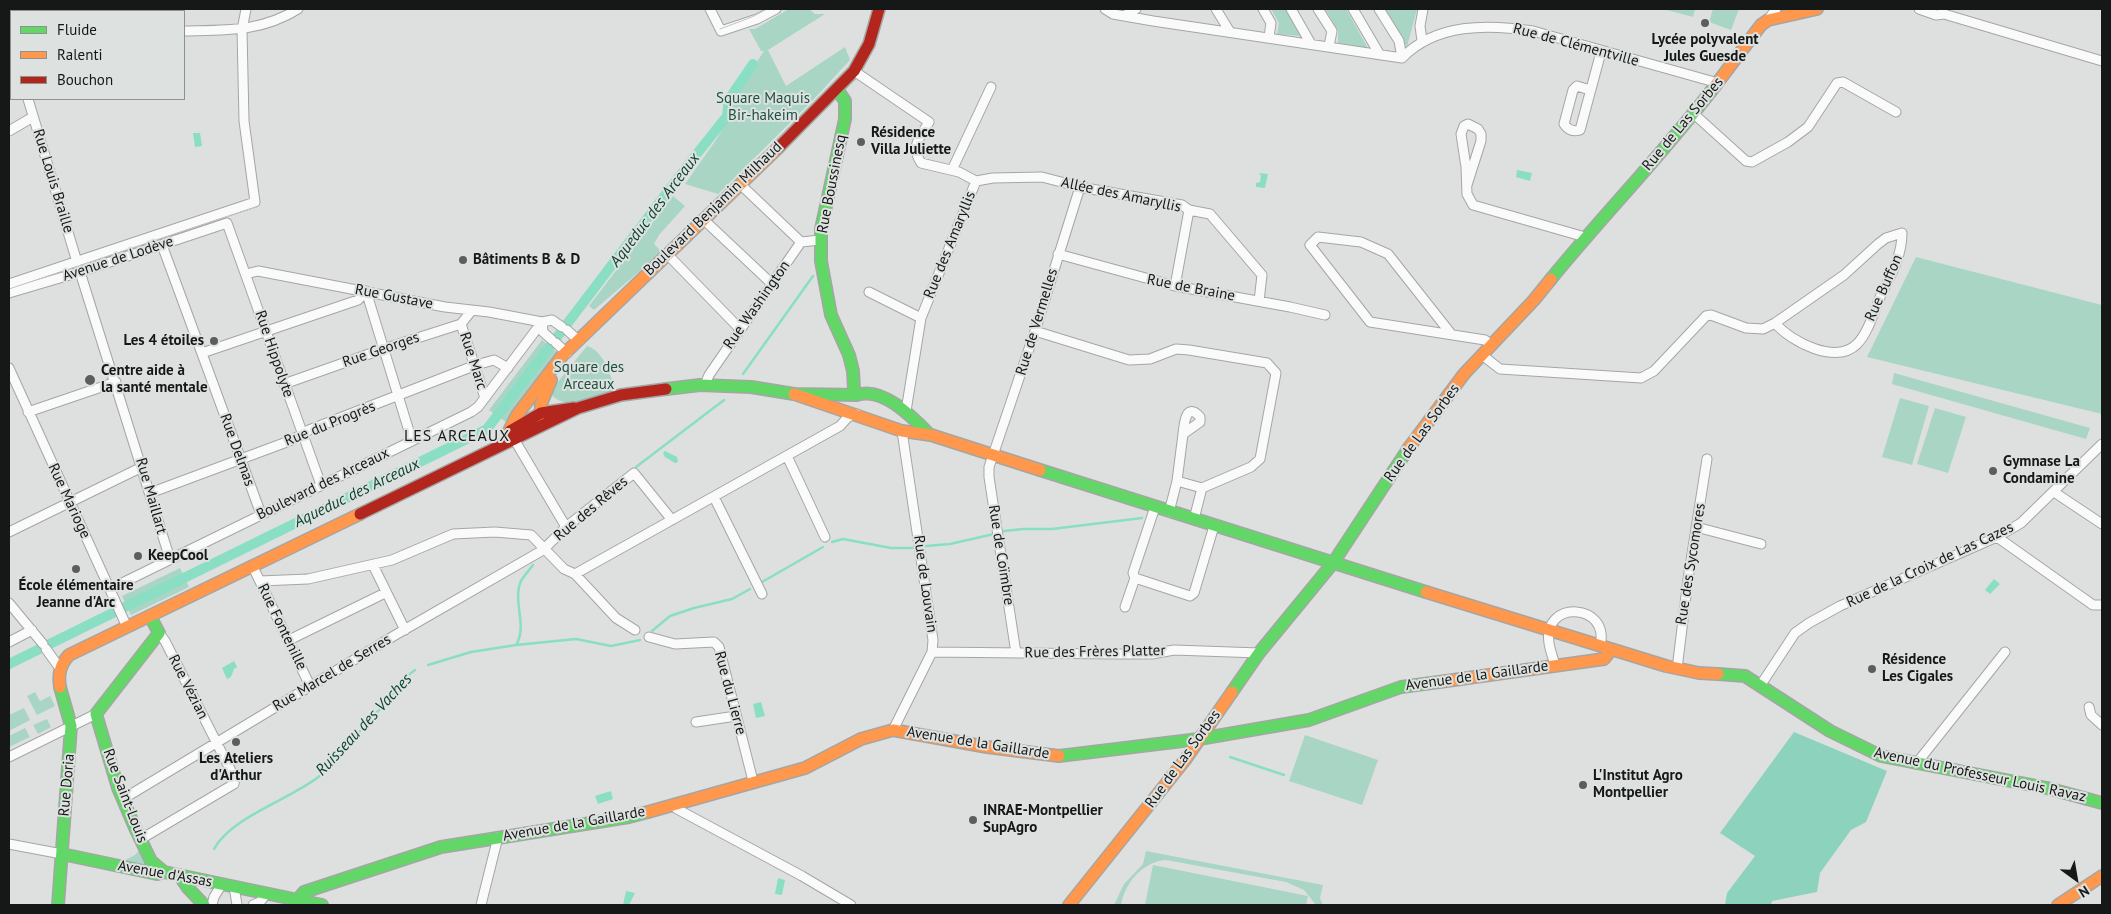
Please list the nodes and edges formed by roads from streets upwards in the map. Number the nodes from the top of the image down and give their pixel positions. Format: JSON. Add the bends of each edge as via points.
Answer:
{"nodes":[{"id":1,"x":246,"y":9,"type":"edge"},
{"id":2,"x":298,"y":9,"type":"edge"},
{"id":3,"x":710,"y":9,"type":"edge"},
{"id":4,"x":776,"y":9,"type":"edge"},
{"id":5,"x":879,"y":9,"type":"edge"},
{"id":6,"x":1105,"y":9,"type":"edge"},
{"id":7,"x":1136,"y":9,"type":"edge"},
{"id":8,"x":1216,"y":9,"type":"edge"},
{"id":9,"x":1263,"y":9,"type":"edge"},
{"id":10,"x":1290,"y":9,"type":"edge"},
{"id":11,"x":1318,"y":9,"type":"edge"},
{"id":12,"x":1352,"y":9,"type":"edge"},
{"id":13,"x":1379,"y":9,"type":"edge"},
{"id":14,"x":1423,"y":9,"type":"edge"},
{"id":15,"x":1776,"y":9,"type":"edge"},
{"id":16,"x":1817,"y":9,"type":"edge"},
{"id":17,"x":1918,"y":9,"type":"edge"},
{"id":18,"x":1942,"y":11,"type":"edge"},
{"id":19,"x":1124,"y":16,"type":"junction"},
{"id":20,"x":1768,"y":20,"type":"junction"},
{"id":21,"x":242,"y":30,"type":"junction"},
{"id":22,"x":185,"y":32,"type":"edge"},
{"id":23,"x":1230,"y":32,"type":"junction"},
{"id":24,"x":1269,"y":37,"type":"junction"},
{"id":25,"x":1422,"y":41,"type":"junction"},
{"id":26,"x":1311,"y":44,"type":"junction"},
{"id":27,"x":1329,"y":46,"type":"junction"},
{"id":28,"x":1601,"y":52,"type":"junction"},
{"id":29,"x":1380,"y":55,"type":"junction"},
{"id":30,"x":1402,"y":58,"type":"junction"},
{"id":31,"x":2102,"y":62,"type":"edge"},
{"id":32,"x":854,"y":71,"type":"junction"},
{"id":33,"x":1718,"y":83,"type":"junction"},
{"id":34,"x":991,"y":87,"type":"dead end"},
{"id":35,"x":837,"y":89,"type":"junction"},
{"id":36,"x":1590,"y":90,"type":"junction"},
{"id":37,"x":28,"y":100,"type":"edge"},
{"id":38,"x":1896,"y":112,"type":"dead end"},
{"id":39,"x":1694,"y":114,"type":"junction"},
{"id":40,"x":33,"y":116,"type":"junction"},
{"id":41,"x":9,"y":131,"type":"edge"},
{"id":42,"x":952,"y":170,"type":"junction"},
{"id":43,"x":976,"y":181,"type":"junction"},
{"id":44,"x":740,"y":184,"type":"junction"},
{"id":45,"x":1468,"y":185,"type":"junction"},
{"id":46,"x":1080,"y":187,"type":"junction"},
{"id":47,"x":1189,"y":210,"type":"junction"},
{"id":48,"x":703,"y":219,"type":"junction"},
{"id":49,"x":227,"y":223,"type":"joint"},
{"id":50,"x":1585,"y":237,"type":"junction"},
{"id":51,"x":820,"y":240,"type":"junction"},
{"id":52,"x":801,"y":242,"type":"junction"},
{"id":53,"x":162,"y":245,"type":"junction"},
{"id":54,"x":666,"y":254,"type":"junction"},
{"id":55,"x":1058,"y":254,"type":"junction"},
{"id":56,"x":77,"y":262,"type":"junction"},
{"id":57,"x":80,"y":272,"type":"junction"},
{"id":58,"x":246,"y":274,"type":"junction"},
{"id":59,"x":9,"y":284,"type":"edge"},
{"id":60,"x":771,"y":284,"type":"junction"},
{"id":61,"x":1175,"y":286,"type":"junction"},
{"id":62,"x":366,"y":291,"type":"junction"},
{"id":63,"x":869,"y":292,"type":"dead end"},
{"id":64,"x":9,"y":293,"type":"edge"},
{"id":65,"x":1258,"y":301,"type":"junction"},
{"id":66,"x":472,"y":310,"type":"junction"},
{"id":67,"x":1325,"y":315,"type":"dead end"},
{"id":68,"x":921,"y":318,"type":"junction"},
{"id":69,"x":542,"y":322,"type":"junction"},
{"id":70,"x":1775,"y":323,"type":"junction"},
{"id":71,"x":461,"y":324,"type":"junction"},
{"id":72,"x":740,"y":329,"type":"junction"},
{"id":73,"x":1035,"y":331,"type":"junction"},
{"id":74,"x":266,"y":332,"type":"junction"},
{"id":75,"x":1452,"y":335,"type":"junction"},
{"id":76,"x":578,"y":340,"type":"junction"},
{"id":77,"x":1491,"y":345,"type":"junction"},
{"id":78,"x":383,"y":349,"type":"junction"},
{"id":79,"x":202,"y":353,"type":"junction"},
{"id":80,"x":567,"y":353,"type":"junction"},
{"id":81,"x":1482,"y":354,"type":"junction"},
{"id":82,"x":476,"y":365,"type":"junction"},
{"id":83,"x":9,"y":368,"type":"edge"},
{"id":84,"x":508,"y":368,"type":"junction"},
{"id":85,"x":116,"y":382,"type":"junction"},
{"id":86,"x":284,"y":384,"type":"junction"},
{"id":87,"x":705,"y":385,"type":"junction"},
{"id":88,"x":794,"y":394,"type":"junction"},
{"id":89,"x":876,"y":394,"type":"junction"},
{"id":90,"x":857,"y":395,"type":"junction"},
{"id":91,"x":397,"y":396,"type":"junction"},
{"id":92,"x":485,"y":398,"type":"junction"},
{"id":93,"x":578,"y":408,"type":"junction"},
{"id":94,"x":906,"y":411,"type":"junction"},
{"id":95,"x":28,"y":412,"type":"junction"},
{"id":96,"x":541,"y":413,"type":"junction"},
{"id":97,"x":857,"y":414,"type":"junction"},
{"id":98,"x":869,"y":418,"type":"junction"},
{"id":99,"x":538,"y":428,"type":"junction"},
{"id":100,"x":902,"y":431,"type":"junction"},
{"id":101,"x":301,"y":434,"type":"junction"},
{"id":102,"x":1183,"y":434,"type":"dead end"},
{"id":103,"x":512,"y":435,"type":"junction"},
{"id":104,"x":931,"y":435,"type":"junction"},
{"id":105,"x":412,"y":441,"type":"junction"},
{"id":106,"x":2102,"y":444,"type":"edge"},
{"id":107,"x":787,"y":456,"type":"junction"},
{"id":108,"x":993,"y":456,"type":"junction"},
{"id":109,"x":240,"y":458,"type":"junction"},
{"id":110,"x":1707,"y":459,"type":"dead end"},
{"id":111,"x":142,"y":467,"type":"junction"},
{"id":112,"x":1177,"y":481,"type":"junction"},
{"id":113,"x":321,"y":485,"type":"junction"},
{"id":114,"x":1202,"y":488,"type":"junction"},
{"id":115,"x":2054,"y":492,"type":"junction"},
{"id":116,"x":150,"y":493,"type":"junction"},
{"id":117,"x":714,"y":497,"type":"junction"},
{"id":118,"x":70,"y":502,"type":"junction"},
{"id":119,"x":1155,"y":507,"type":"junction"},
{"id":120,"x":1169,"y":512,"type":"junction"},
{"id":121,"x":261,"y":514,"type":"junction"},
{"id":122,"x":1194,"y":519,"type":"junction"},
{"id":123,"x":672,"y":520,"type":"junction"},
{"id":124,"x":2102,"y":524,"type":"edge"},
{"id":125,"x":1214,"y":526,"type":"junction"},
{"id":126,"x":566,"y":527,"type":"junction"},
{"id":127,"x":1696,"y":527,"type":"junction"},
{"id":128,"x":9,"y":532,"type":"edge"},
{"id":129,"x":825,"y":537,"type":"dead end"},
{"id":130,"x":1997,"y":538,"type":"junction"},
{"id":131,"x":1761,"y":544,"type":"dead end"},
{"id":132,"x":543,"y":550,"type":"junction"},
{"id":133,"x":170,"y":559,"type":"junction"},
{"id":134,"x":1333,"y":562,"type":"junction"},
{"id":135,"x":373,"y":565,"type":"junction"},
{"id":136,"x":253,"y":567,"type":"junction"},
{"id":137,"x":575,"y":574,"type":"junction"},
{"id":138,"x":1135,"y":578,"type":"junction"},
{"id":139,"x":260,"y":581,"type":"junction"},
{"id":140,"x":110,"y":589,"type":"junction"},
{"id":141,"x":385,"y":593,"type":"junction"},
{"id":142,"x":762,"y":594,"type":"dead end"},
{"id":143,"x":9,"y":603,"type":"edge"},
{"id":144,"x":2102,"y":605,"type":"edge"},
{"id":145,"x":1125,"y":606,"type":"dead end"},
{"id":146,"x":150,"y":616,"type":"junction"},
{"id":147,"x":128,"y":627,"type":"junction"},
{"id":148,"x":32,"y":630,"type":"junction"},
{"id":149,"x":405,"y":630,"type":"junction"},
{"id":150,"x":635,"y":630,"type":"dead end"},
{"id":151,"x":1550,"y":630,"type":"junction"},
{"id":152,"x":159,"y":633,"type":"junction"},
{"id":153,"x":649,"y":637,"type":"dead end"},
{"id":154,"x":289,"y":640,"type":"junction"},
{"id":155,"x":9,"y":642,"type":"edge"},
{"id":156,"x":1606,"y":648,"type":"junction"},
{"id":157,"x":932,"y":652,"type":"junction"},
{"id":158,"x":2005,"y":652,"type":"dead end"},
{"id":159,"x":1016,"y":653,"type":"junction"},
{"id":160,"x":1258,"y":653,"type":"junction"},
{"id":161,"x":1556,"y":666,"type":"junction"},
{"id":162,"x":59,"y":668,"type":"junction"},
{"id":163,"x":1677,"y":669,"type":"junction"},
{"id":164,"x":310,"y":686,"type":"junction"},
{"id":165,"x":1760,"y":686,"type":"junction"},
{"id":166,"x":2088,"y":707,"type":"dead end"},
{"id":167,"x":96,"y":714,"type":"junction"},
{"id":168,"x":736,"y":716,"type":"junction"},
{"id":169,"x":696,"y":722,"type":"dead end"},
{"id":170,"x":2102,"y":725,"type":"edge"},
{"id":171,"x":71,"y":726,"type":"junction"},
{"id":172,"x":893,"y":730,"type":"junction"},
{"id":173,"x":1199,"y":739,"type":"junction"},
{"id":174,"x":216,"y":742,"type":"junction"},
{"id":175,"x":9,"y":757,"type":"edge"},
{"id":176,"x":1916,"y":764,"type":"junction"},
{"id":177,"x":753,"y":781,"type":"junction"},
{"id":178,"x":122,"y":798,"type":"junction"},
{"id":179,"x":2102,"y":803,"type":"edge"},
{"id":180,"x":673,"y":805,"type":"junction"},
{"id":181,"x":498,"y":838,"type":"junction"},
{"id":182,"x":141,"y":839,"type":"junction"},
{"id":183,"x":9,"y":844,"type":"edge"},
{"id":184,"x":62,"y":854,"type":"junction"},
{"id":185,"x":164,"y":872,"type":"junction"},
{"id":186,"x":180,"y":876,"type":"junction"},
{"id":187,"x":2102,"y":876,"type":"edge"},
{"id":188,"x":228,"y":885,"type":"junction"},
{"id":189,"x":267,"y":893,"type":"junction"},
{"id":190,"x":297,"y":900,"type":"junction"},
{"id":191,"x":58,"y":905,"type":"edge"},
{"id":192,"x":204,"y":905,"type":"edge"},
{"id":193,"x":212,"y":905,"type":"edge"},
{"id":194,"x":236,"y":905,"type":"edge"},
{"id":195,"x":253,"y":905,"type":"edge"},
{"id":196,"x":322,"y":905,"type":"edge"},
{"id":197,"x":481,"y":905,"type":"edge"},
{"id":198,"x":851,"y":905,"type":"edge"},
{"id":199,"x":1069,"y":905,"type":"edge"},
{"id":200,"x":2058,"y":905,"type":"edge"}],
"edges":[{"from":1,"to":21,"type":"street"},
{"from":2,"to":21,"type":"street","via":[[279,19]]},
{"from":3,"to":4,"type":"street","via":[[721,31]]},
{"from":5,"to":32,"type":"street","name":"Boulevard Benjamin Milhaud","via":[[869,44]]},
{"from":6,"to":19,"type":"street"},
{"from":7,"to":19,"type":"street"},
{"from":8,"to":23,"type":"street"},
{"from":9,"to":24,"type":"street","via":[[1271,23]]},
{"from":10,"to":26,"type":"street"},
{"from":11,"to":27,"type":"street","via":[[1332,31]]},
{"from":12,"to":29,"type":"street"},
{"from":13,"to":30,"type":"street","via":[[1399,42]]},
{"from":14,"to":25,"type":"street"},
{"from":15,"to":20,"type":"street"},
{"from":16,"to":20,"type":"street"},
{"from":17,"to":18,"type":"street","via":[[1936,15]]},
{"from":18,"to":31,"type":"street"},
{"from":19,"to":23,"type":"street"},
{"from":20,"to":33,"type":"street","name":"Rue de Las Sorbes","via":[[1752,36]]},
{"from":21,"to":22,"type":"street"},
{"from":21,"to":56,"type":"street","via":[[244,122],[255,202]]},
{"from":23,"to":24,"type":"street"},
{"from":24,"to":26,"type":"street"},
{"from":25,"to":28,"type":"street","name":"Rue de Clémentville","via":[[1470,27],[1503,27],[1534,31]]},
{"from":25,"to":30,"type":"street","name":"Rue de Clémentville"},
{"from":26,"to":27,"type":"street"},
{"from":27,"to":29,"type":"street"},
{"from":28,"to":33,"type":"street","name":"Rue de Clémentville"},
{"from":28,"to":36,"type":"street"},
{"from":29,"to":30,"type":"street"},
{"from":32,"to":35,"type":"street","name":"Boulevard Benjamin Milhaud"},
{"from":32,"to":42,"type":"street","name":"Rue des Amaryllis","via":[[928,122],[915,146],[921,163]]},
{"from":33,"to":39,"type":"street","name":"Rue de Las Sorbes"},
{"from":34,"to":42,"type":"street"},
{"from":35,"to":44,"type":"street","name":"Boulevard Benjamin Milhaud"},
{"from":35,"to":51,"type":"street","name":"Rue Boussinesq","via":[[844,100],[844,120]]},
{"from":36,"to":36,"type":"street","via":[[1577,86],[1572,90],[1564,124],[1567,129],[1580,130]]},
{"from":37,"to":40,"type":"street","name":"Rue Louis Braille"},
{"from":38,"to":39,"type":"street","via":[[1843,82],[1837,83],[1808,127],[1752,162],[1746,161]]},
{"from":39,"to":50,"type":"street","name":"Rue de Las Sorbes"},
{"from":40,"to":41,"type":"street"},
{"from":40,"to":56,"type":"street","name":"Rue Louis Braille"},
{"from":42,"to":43,"type":"street","name":"Rue des Amaryllis"},
{"from":43,"to":46,"type":"street","name":"Allée des Amaryllis","via":[[1042,177]]},
{"from":43,"to":68,"type":"street","name":"Rue des Amaryllis"},
{"from":44,"to":48,"type":"street","name":"Boulevard Benjamin Milhaud"},
{"from":44,"to":52,"type":"street"},
{"from":45,"to":45,"type":"street","via":[[1481,137],[1478,129],[1468,124],[1461,134]]},
{"from":45,"to":50,"type":"street","via":[[1468,198],[1475,206]]},
{"from":46,"to":47,"type":"street","name":"Allée des Amaryllis","via":[[1182,204]]},
{"from":46,"to":55,"type":"street","name":"Rue de Vermelles"},
{"from":47,"to":61,"type":"street","name":"Allée des Amaryllis"},
{"from":47,"to":65,"type":"street","via":[[1210,214],[1262,275]]},
{"from":48,"to":54,"type":"street","name":"Boulevard Benjamin Milhaud"},
{"from":48,"to":60,"type":"street"},
{"from":49,"to":53,"type":"street","name":"Avenue de Lodève"},
{"from":49,"to":58,"type":"street","name":"Rue Hippolyte"},
{"from":50,"to":77,"type":"street","name":"Rue de Las Sorbes","via":[[1534,300]]},
{"from":51,"to":52,"type":"street"},
{"from":51,"to":90,"type":"street","name":"Rue Boussinesq","via":[[826,295],[849,356]]},
{"from":52,"to":60,"type":"street","name":"Rue Washington"},
{"from":53,"to":57,"type":"street","name":"Avenue de Lodève"},
{"from":53,"to":79,"type":"street","name":"Rue Delmas"},
{"from":54,"to":72,"type":"street"},
{"from":54,"to":76,"type":"street","name":"Boulevard Benjamin Milhaud"},
{"from":55,"to":61,"type":"street","name":"Rue de Braine"},
{"from":55,"to":73,"type":"street","name":"Rue de Vermelles"},
{"from":56,"to":59,"type":"street"},
{"from":57,"to":64,"type":"street","name":"Avenue de Lodève"},
{"from":57,"to":85,"type":"street","name":"Rue Maillart"},
{"from":58,"to":62,"type":"street","name":"Rue Gustave","via":[[258,271]]},
{"from":58,"to":74,"type":"street","name":"Rue Hippolyte"},
{"from":60,"to":72,"type":"street","name":"Rue Washington"},
{"from":61,"to":65,"type":"street","name":"Rue de Braine"},
{"from":62,"to":66,"type":"street","name":"Rue Gustave","via":[[379,296]]},
{"from":62,"to":74,"type":"street","via":[[358,300]]},
{"from":62,"to":78,"type":"street"},
{"from":63,"to":68,"type":"street"},
{"from":65,"to":67,"type":"street","name":"Rue de Braine"},
{"from":66,"to":69,"type":"street","name":"Rue Gustave"},
{"from":66,"to":71,"type":"street"},
{"from":68,"to":94,"type":"street","name":"Rue des Amaryllis"},
{"from":69,"to":76,"type":"street","name":"Rue Gustave","via":[[552,320]]},
{"from":69,"to":80,"type":"street","via":[[543,332]]},
{"from":69,"to":84,"type":"street","name":"Boulevard des Arceaux"},
{"from":70,"to":70,"type":"street","name":"Rue Buffon","via":[[1788,336],[1811,347],[1837,353],[1851,348],[1862,337],[1899,258],[1902,233],[1886,238],[1844,275]]},
{"from":70,"to":81,"type":"street","name":"Rue Buffon","via":[[1754,330],[1706,316],[1654,371],[1640,378],[1500,369]]},
{"from":71,"to":78,"type":"street","name":"Rue Georges"},
{"from":71,"to":82,"type":"street","name":"Rue Marc"},
{"from":72,"to":87,"type":"street","name":"Rue Washington"},
{"from":73,"to":108,"type":"street","name":"Rue de Vermelles"},
{"from":73,"to":114,"type":"street","via":[[1130,360],[1189,350],[1267,363],[1276,373],[1260,458],[1252,467]]},
{"from":74,"to":79,"type":"street"},
{"from":74,"to":86,"type":"street","name":"Rue Hippolyte"},
{"from":75,"to":75,"type":"street","via":[[1370,322],[1310,245],[1318,237],[1361,242],[1388,254]]},
{"from":75,"to":77,"type":"street","via":[[1485,340]]},
{"from":76,"to":80,"type":"street","name":"Boulevard Benjamin Milhaud"},
{"from":77,"to":81,"type":"street","name":"Rue de Las Sorbes"},
{"from":78,"to":86,"type":"street","name":"Rue Georges"},
{"from":78,"to":91,"type":"street"},
{"from":79,"to":109,"type":"street","name":"Rue Delmas"},
{"from":80,"to":96,"type":"street","name":"Boulevard Benjamin Milhaud","via":[[548,386]]},
{"from":80,"to":103,"type":"street","name":"Boulevard Benjamin Milhaud","via":[[517,415]]},
{"from":81,"to":134,"type":"street","name":"Rue de Las Sorbes","via":[[1397,464]]},
{"from":82,"to":84,"type":"street","name":"Rue du Progrès","via":[[494,360]]},
{"from":82,"to":91,"type":"street","name":"Rue du Progrès"},
{"from":82,"to":92,"type":"street","name":"Rue Marc"},
{"from":83,"to":95,"type":"street","name":"Rue Marioge"},
{"from":84,"to":92,"type":"street","name":"Boulevard des Arceaux"},
{"from":85,"to":95,"type":"street"},
{"from":85,"to":111,"type":"street","name":"Rue Maillart"},
{"from":86,"to":101,"type":"street","name":"Rue Hippolyte"},
{"from":87,"to":88,"type":"street"},
{"from":87,"to":93,"type":"street","via":[[621,395]]},
{"from":88,"to":90,"type":"street"},
{"from":88,"to":97,"type":"street"},
{"from":89,"to":90,"type":"street","via":[[866,392]]},
{"from":89,"to":94,"type":"street"},
{"from":89,"to":98,"type":"street","via":[[879,410]]},
{"from":90,"to":97,"type":"street","via":[[853,404]]},
{"from":91,"to":101,"type":"street","name":"Rue du Progrès"},
{"from":91,"to":105,"type":"street"},
{"from":92,"to":105,"type":"street","name":"Boulevard des Arceaux","via":[[471,412]]},
{"from":93,"to":96,"type":"street"},
{"from":93,"to":99,"type":"street"},
{"from":94,"to":104,"type":"street"},
{"from":95,"to":118,"type":"street","name":"Rue Marioge"},
{"from":96,"to":99,"type":"street","name":"Boulevard Benjamin Milhaud"},
{"from":96,"to":103,"type":"street"},
{"from":97,"to":98,"type":"street"},
{"from":97,"to":107,"type":"street"},
{"from":98,"to":100,"type":"street"},
{"from":99,"to":103,"type":"street"},
{"from":100,"to":104,"type":"street"},
{"from":100,"to":157,"type":"street","name":"Rue de Louvain","via":[[933,640]]},
{"from":101,"to":109,"type":"street","name":"Rue du Progrès"},
{"from":101,"to":113,"type":"street","name":"Rue Hippolyte"},
{"from":102,"to":112,"type":"street"},
{"from":103,"to":126,"type":"street"},
{"from":103,"to":136,"type":"street","via":[[491,450]]},
{"from":104,"to":108,"type":"street","name":"Avenue du Professeur Louis Ravaz"},
{"from":105,"to":113,"type":"street","name":"Boulevard des Arceaux"},
{"from":106,"to":115,"type":"street","name":"Rue de la Croix de Las Cazes"},
{"from":107,"to":117,"type":"street"},
{"from":107,"to":129,"type":"street"},
{"from":108,"to":119,"type":"street","name":"Avenue du Professeur Louis Ravaz"},
{"from":108,"to":159,"type":"street","name":"Rue de Coïmbre","via":[[989,477]]},
{"from":109,"to":116,"type":"street","name":"Rue du Progrès"},
{"from":109,"to":121,"type":"street","name":"Rue Delmas"},
{"from":110,"to":127,"type":"street","name":"Rue des Sycomores"},
{"from":111,"to":116,"type":"street","name":"Rue Maillart"},
{"from":111,"to":118,"type":"street"},
{"from":112,"to":114,"type":"street"},
{"from":112,"to":120,"type":"street"},
{"from":113,"to":121,"type":"street","name":"Boulevard des Arceaux"},
{"from":114,"to":122,"type":"street"},
{"from":115,"to":124,"type":"street"},
{"from":115,"to":130,"type":"street","name":"Rue de la Croix de Las Cazes","via":[[2022,523]]},
{"from":116,"to":133,"type":"street","name":"Rue Maillart"},
{"from":117,"to":123,"type":"street"},
{"from":117,"to":142,"type":"street"},
{"from":118,"to":128,"type":"street"},
{"from":118,"to":140,"type":"street","name":"Rue Marioge"},
{"from":119,"to":120,"type":"street","name":"Avenue du Professeur Louis Ravaz"},
{"from":119,"to":138,"type":"street","via":[[1132,573]]},
{"from":120,"to":122,"type":"street","name":"Avenue du Professeur Louis Ravaz"},
{"from":121,"to":133,"type":"street","name":"Boulevard des Arceaux"},
{"from":122,"to":125,"type":"street","name":"Avenue du Professeur Louis Ravaz"},
{"from":123,"to":126,"type":"street","name":"Rue des Rêves","via":[[634,473]]},
{"from":123,"to":137,"type":"street"},
{"from":125,"to":134,"type":"street","name":"Avenue du Professeur Louis Ravaz"},
{"from":125,"to":138,"type":"street","via":[[1194,593],[1190,596]]},
{"from":126,"to":132,"type":"street","name":"Rue des Rêves"},
{"from":127,"to":131,"type":"street"},
{"from":127,"to":163,"type":"street","name":"Rue des Sycomores"},
{"from":130,"to":144,"type":"street","via":[[2093,605]]},
{"from":130,"to":165,"type":"street","name":"Rue de la Croix de Las Cazes","via":[[1808,622],[1795,633]]},
{"from":132,"to":135,"type":"street","name":"Rue des Rêves","via":[[531,535],[495,532],[453,534]]},
{"from":132,"to":137,"type":"street","via":[[564,569]]},
{"from":132,"to":149,"type":"street","name":"Rue Marcel de Serres"},
{"from":133,"to":140,"type":"street","name":"Boulevard des Arceaux"},
{"from":134,"to":151,"type":"street","name":"Avenue du Professeur Louis Ravaz"},
{"from":134,"to":160,"type":"street","name":"Rue de Las Sorbes"},
{"from":135,"to":139,"type":"street","name":"Rue des Rêves","via":[[308,579]]},
{"from":135,"to":141,"type":"street"},
{"from":136,"to":139,"type":"street","name":"Rue Fontenille"},
{"from":136,"to":146,"type":"street"},
{"from":137,"to":150,"type":"street","via":[[616,618]]},
{"from":138,"to":145,"type":"street"},
{"from":139,"to":154,"type":"street","name":"Rue Fontenille"},
{"from":140,"to":147,"type":"street"},
{"from":141,"to":149,"type":"street"},
{"from":141,"to":154,"type":"street"},
{"from":143,"to":148,"type":"street"},
{"from":146,"to":147,"type":"street"},
{"from":146,"to":152,"type":"street"},
{"from":147,"to":162,"type":"street","via":[[66,657]]},
{"from":148,"to":155,"type":"street"},
{"from":148,"to":162,"type":"street"},
{"from":149,"to":164,"type":"street","name":"Rue Marcel de Serres"},
{"from":151,"to":156,"type":"street","name":"Avenue du Professeur Louis Ravaz"},
{"from":151,"to":156,"type":"street","via":[[1558,617],[1580,611],[1596,622]]},
{"from":151,"to":161,"type":"street","via":[[1548,643]]},
{"from":152,"to":167,"type":"street"},
{"from":152,"to":174,"type":"street","name":"Rue Vézian"},
{"from":153,"to":168,"type":"street","name":"Rue du Lierre","via":[[675,644],[714,642],[719,647]]},
{"from":154,"to":164,"type":"street","name":"Rue Fontenille"},
{"from":156,"to":161,"type":"street","name":"Avenue de la Gaillarde","via":[[1608,656],[1604,658]]},
{"from":156,"to":163,"type":"street","name":"Avenue du Professeur Louis Ravaz"},
{"from":157,"to":159,"type":"street","name":"Rue des Frères Platter"},
{"from":157,"to":172,"type":"street","name":"Rue de Louvain"},
{"from":158,"to":176,"type":"street"},
{"from":159,"to":160,"type":"street","name":"Rue des Frères Platter","via":[[1152,654],[1174,650]]},
{"from":160,"to":173,"type":"street","name":"Rue de Las Sorbes"},
{"from":161,"to":173,"type":"street","name":"Avenue de la Gaillarde","via":[[1401,687],[1309,720]]},
{"from":162,"to":171,"type":"street","name":"Rue Doria","via":[[59,684],[70,713]]},
{"from":163,"to":165,"type":"street","name":"Avenue du Professeur Louis Ravaz","via":[[1745,676]]},
{"from":164,"to":174,"type":"street","name":"Rue Marcel de Serres"},
{"from":165,"to":176,"type":"street","name":"Avenue du Professeur Louis Ravaz","via":[[1858,746],[1881,756]]},
{"from":166,"to":170,"type":"street","via":[[2091,715]]},
{"from":167,"to":171,"type":"street"},
{"from":167,"to":178,"type":"street","name":"Rue Saint-Louis"},
{"from":168,"to":169,"type":"street"},
{"from":168,"to":177,"type":"street","name":"Rue du Lierre"},
{"from":171,"to":175,"type":"street"},
{"from":171,"to":184,"type":"street","name":"Rue Doria"},
{"from":172,"to":173,"type":"street","name":"Avenue de la Gaillarde","via":[[1059,756]]},
{"from":172,"to":177,"type":"street","name":"Avenue de la Gaillarde","via":[[861,739],[805,768]]},
{"from":173,"to":199,"type":"street","name":"Rue de Las Sorbes","via":[[1158,797]]},
{"from":174,"to":178,"type":"street","name":"Rue Marcel de Serres"},
{"from":174,"to":182,"type":"street","name":"Rue Vézian","via":[[236,779],[234,784]]},
{"from":176,"to":179,"type":"street","name":"Avenue du Professeur Louis Ravaz","via":[[2047,788]]},
{"from":177,"to":180,"type":"street","name":"Avenue de la Gaillarde"},
{"from":178,"to":182,"type":"street","name":"Rue Saint-Louis"},
{"from":180,"to":181,"type":"street","name":"Avenue de la Gaillarde","via":[[628,817]]},
{"from":180,"to":198,"type":"street"},
{"from":181,"to":190,"type":"street","name":"Avenue de la Gaillarde","via":[[440,847],[304,892]]},
{"from":181,"to":197,"type":"street"},
{"from":182,"to":185,"type":"street","name":"Rue Saint-Louis","via":[[151,861]]},
{"from":183,"to":184,"type":"street","name":"Avenue d'Assas"},
{"from":184,"to":185,"type":"street","name":"Avenue d'Assas","via":[[157,874]]},
{"from":184,"to":191,"type":"street","name":"Rue Doria"},
{"from":185,"to":186,"type":"street","name":"Avenue d'Assas"},
{"from":186,"to":188,"type":"street","name":"Avenue d'Assas"},
{"from":186,"to":192,"type":"street"},
{"from":187,"to":200,"type":"street"},
{"from":188,"to":189,"type":"street","name":"Avenue d'Assas"},
{"from":188,"to":193,"type":"street","via":[[214,897]]},
{"from":188,"to":194,"type":"street"},
{"from":189,"to":190,"type":"street","name":"Avenue d'Assas"},
{"from":189,"to":195,"type":"street"},
{"from":190,"to":196,"type":"street","name":"Avenue d'Assas"}]}
